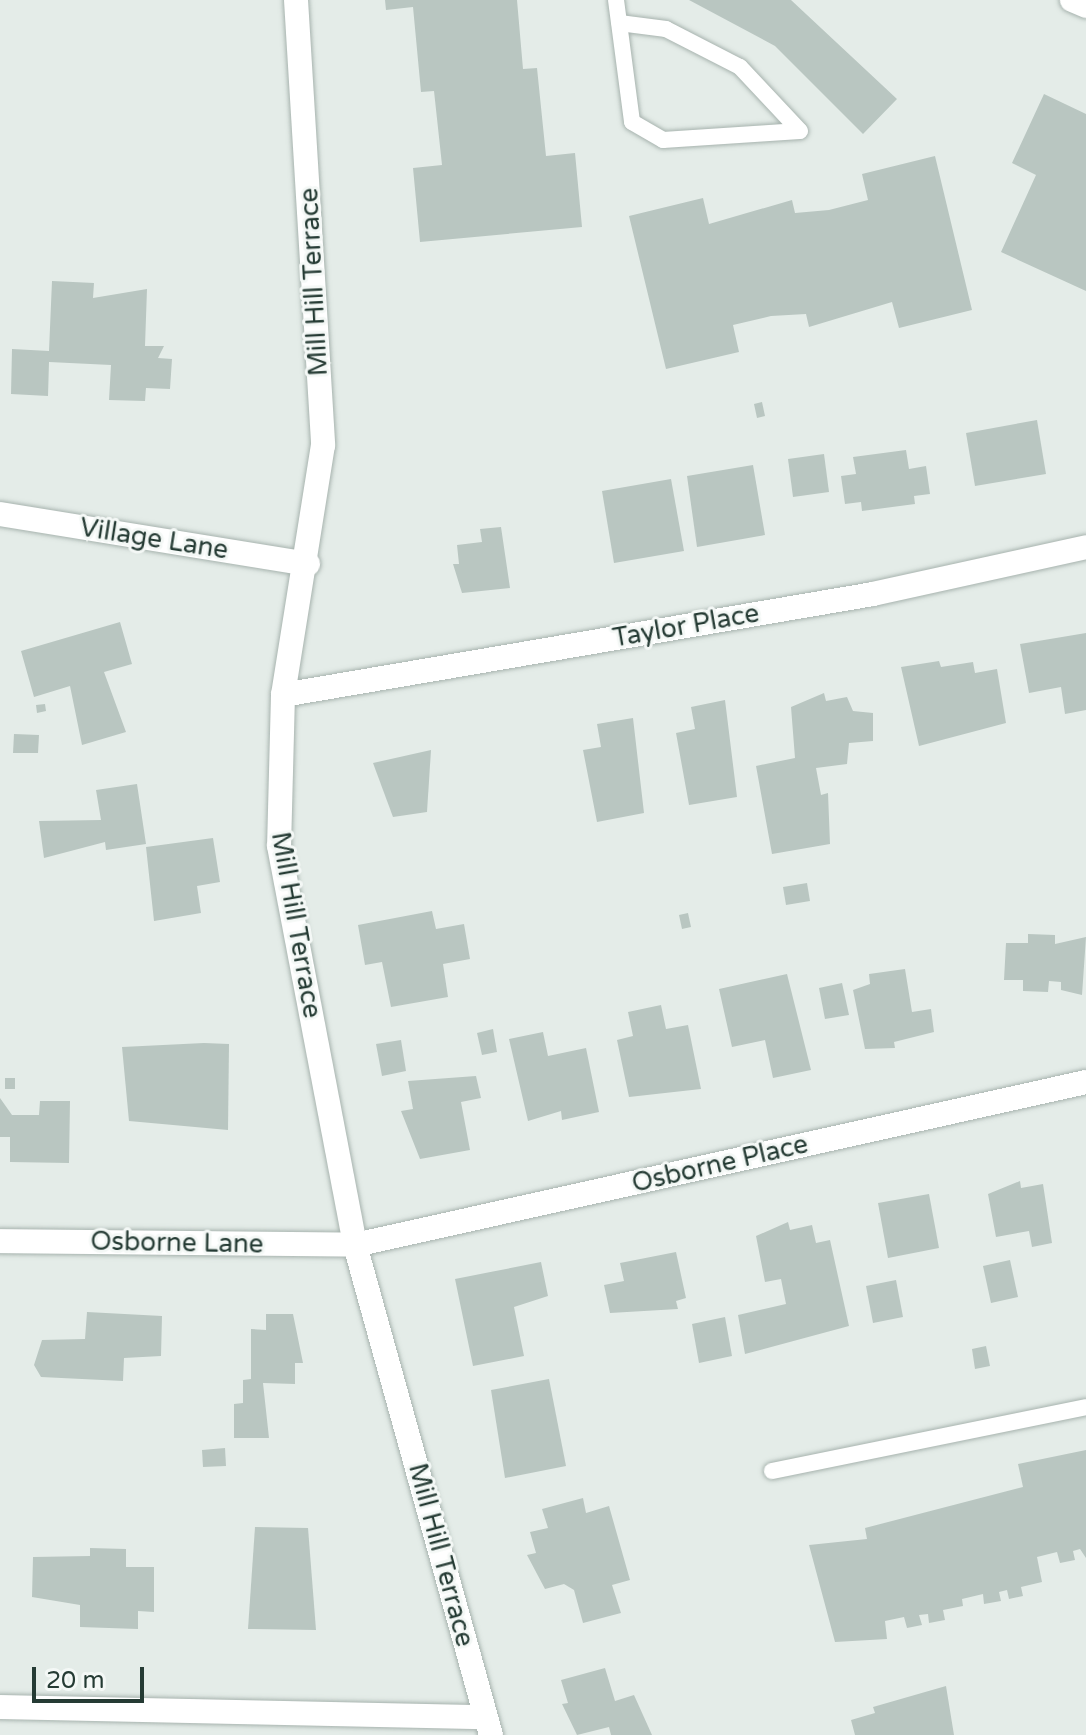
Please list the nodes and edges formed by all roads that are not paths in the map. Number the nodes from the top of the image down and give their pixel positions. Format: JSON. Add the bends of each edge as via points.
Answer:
{"nodes":[{"id":1,"x":296,"y":0,"type":"edge"},
{"id":2,"x":616,"y":0,"type":"edge"},
{"id":3,"x":1072,"y":0,"type":"edge"},
{"id":4,"x":1086,"y":6,"type":"edge"},
{"id":5,"x":619,"y":23,"type":"junction"},
{"id":6,"x":0,"y":514,"type":"edge"},
{"id":7,"x":1086,"y":547,"type":"edge"},
{"id":8,"x":308,"y":564,"type":"junction"},
{"id":9,"x":283,"y":695,"type":"junction"},
{"id":10,"x":1086,"y":1082,"type":"edge"},
{"id":11,"x":0,"y":1241,"type":"edge"},
{"id":12,"x":355,"y":1245,"type":"junction"},
{"id":13,"x":1086,"y":1407,"type":"edge"},
{"id":14,"x":772,"y":1471,"type":"dead end"},
{"id":15,"x":0,"y":1707,"type":"edge"},
{"id":16,"x":488,"y":1726,"type":"edge"}],
"edges":[{"from":1,"to":8,"type":"street","name":"Mill Hill Terrace","via":[[323,445]]},
{"from":2,"to":5,"type":"lane"},
{"from":3,"to":4,"type":"street"},
{"from":5,"to":5,"type":"lane","via":[[632,122],[663,140],[800,131],[740,67],[666,29]]},
{"from":6,"to":8,"type":"street","name":"Village Lane"},
{"from":7,"to":9,"type":"street","name":"Taylor Place","via":[[873,594]]},
{"from":8,"to":9,"type":"street","name":"Mill Hill Terrace"},
{"from":9,"to":12,"type":"street","name":"Mill Hill Terrace","via":[[279,846]]},
{"from":10,"to":12,"type":"street","name":"Osborne Place"},
{"from":11,"to":12,"type":"street","name":"Osborne Lane"},
{"from":12,"to":16,"type":"street","name":"Mill Hill Terrace"},
{"from":13,"to":14,"type":"lane"},
{"from":15,"to":16,"type":"street"}]}
